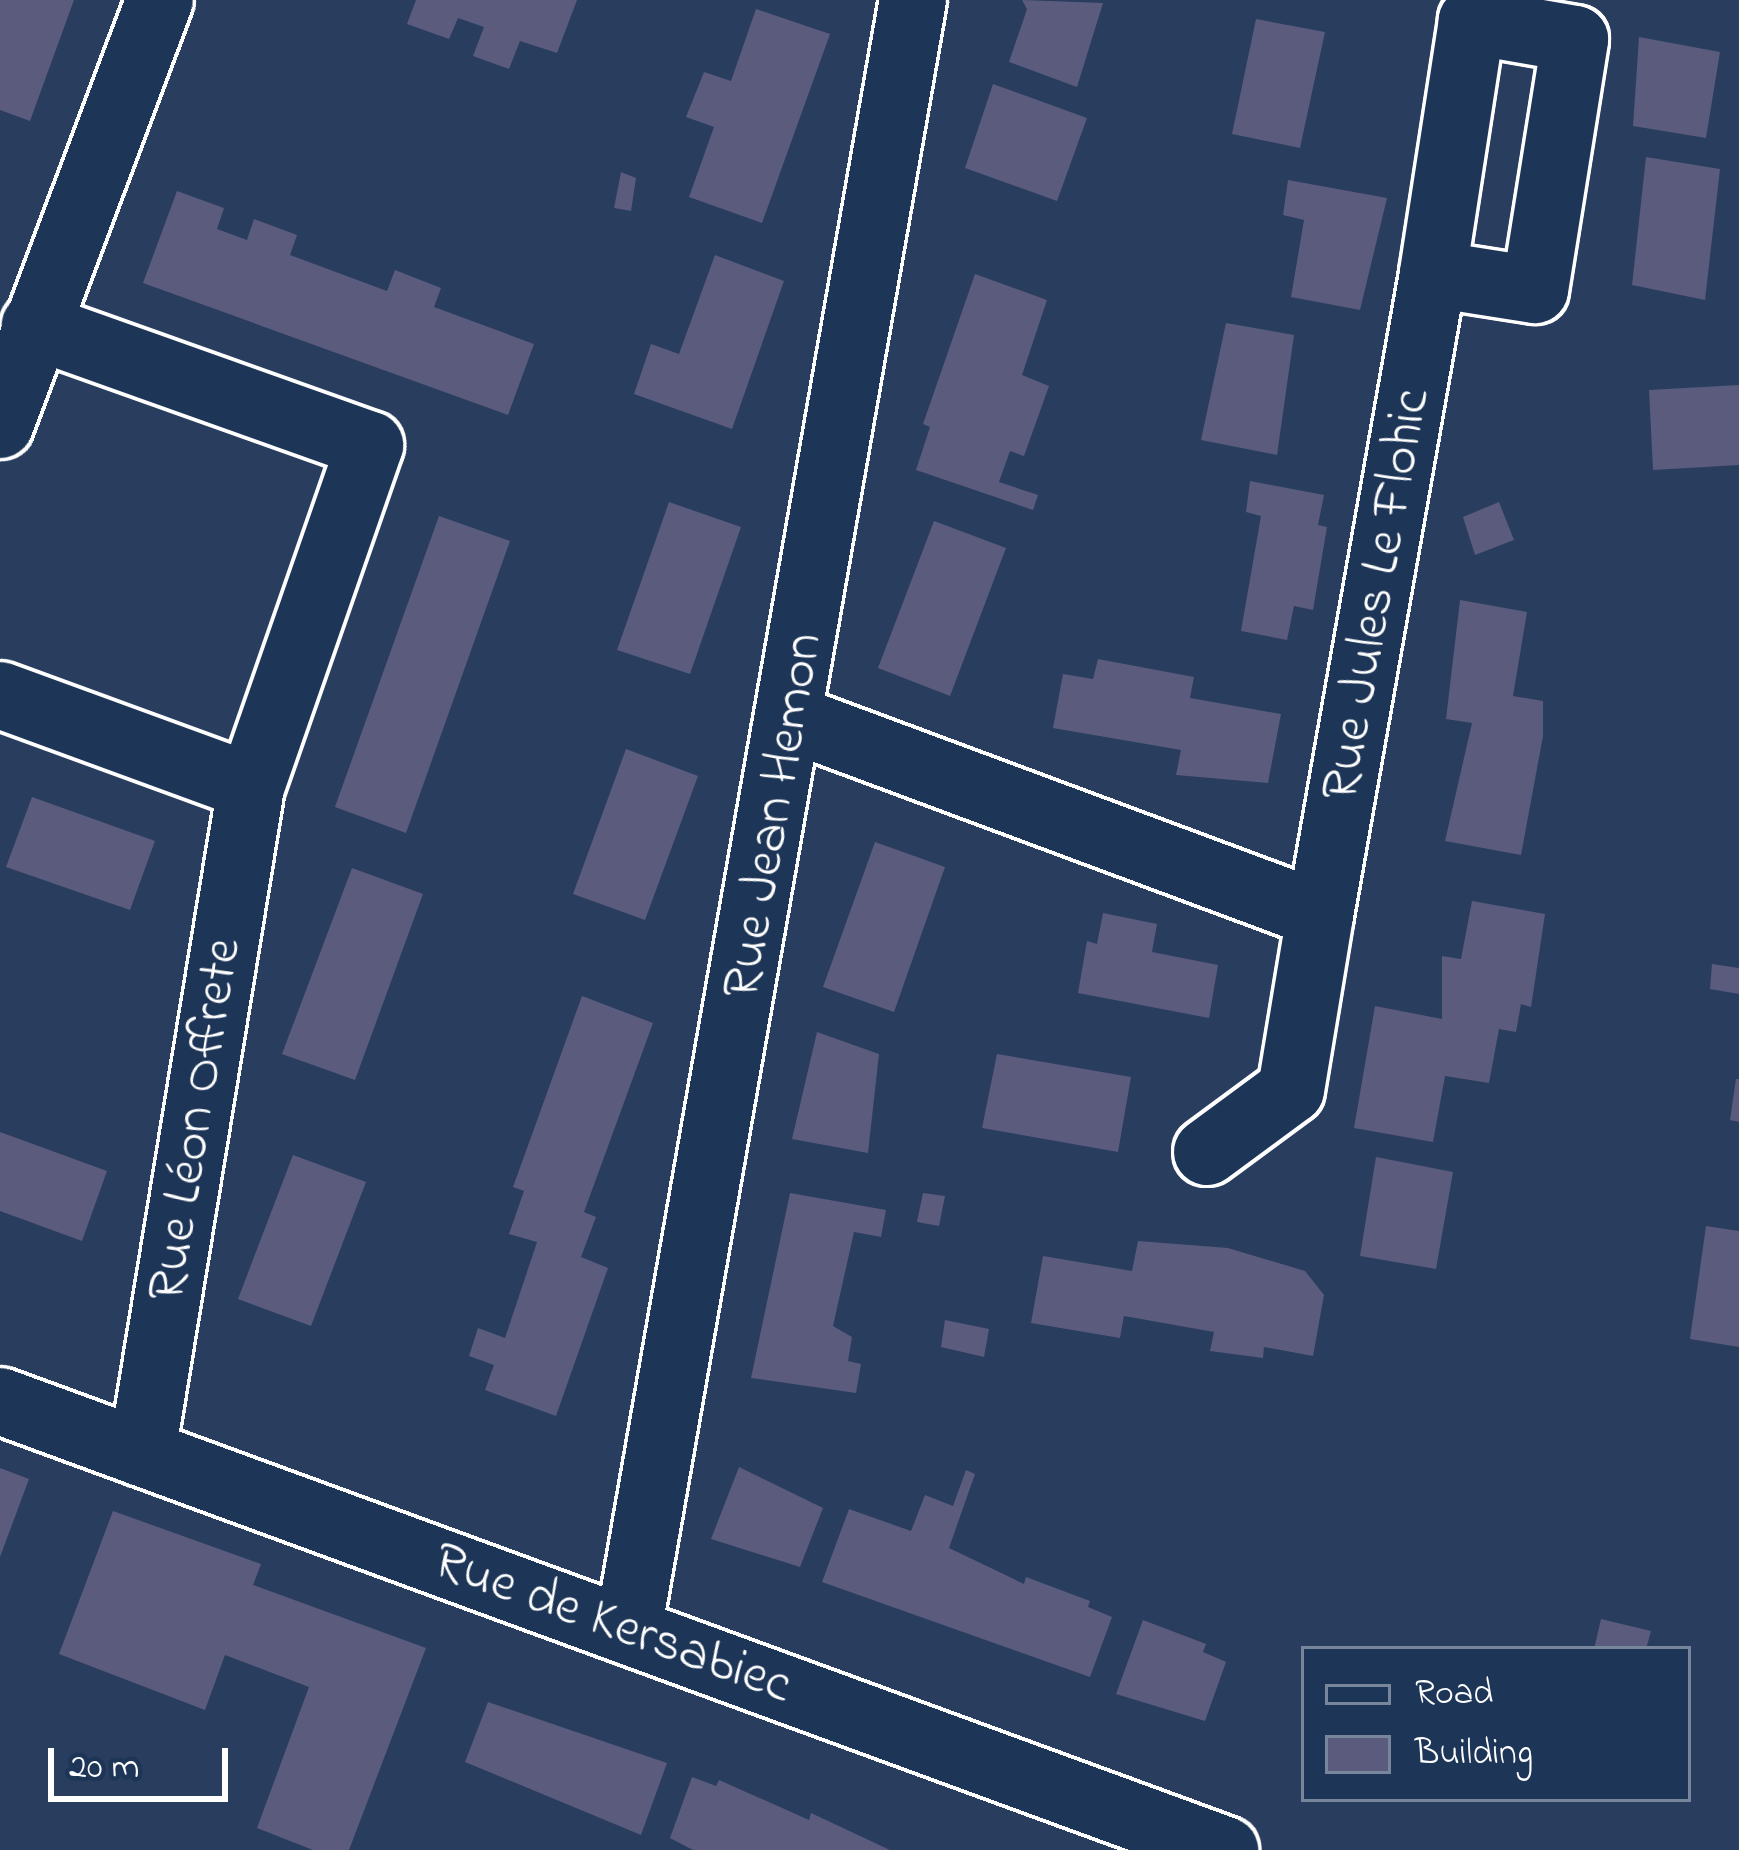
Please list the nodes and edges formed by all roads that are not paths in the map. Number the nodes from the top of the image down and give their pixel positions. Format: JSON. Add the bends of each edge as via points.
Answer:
{"nodes":[{"id":1,"x":160,"y":0,"type":"edge"},
{"id":2,"x":913,"y":0,"type":"edge"},
{"id":3,"x":1433,"y":274,"type":"dead end"},
{"id":4,"x":35,"y":326,"type":"junction"},
{"id":5,"x":0,"y":425,"type":"edge"},
{"id":6,"x":0,"y":695,"type":"edge"},
{"id":7,"x":793,"y":719,"type":"junction"},
{"id":8,"x":251,"y":787,"type":"junction"},
{"id":9,"x":1320,"y":915,"type":"junction"},
{"id":10,"x":1208,"y":1152,"type":"dead end"},
{"id":11,"x":0,"y":1401,"type":"edge"},
{"id":12,"x":142,"y":1453,"type":"junction"},
{"id":13,"x":628,"y":1631,"type":"junction"},
{"id":14,"x":1225,"y":1850,"type":"edge"}],
"edges":[{"from":1,"to":4,"type":"street"},
{"from":2,"to":7,"type":"street","name":"Rue Jean Hemon"},
{"from":3,"to":9,"type":"street","name":"Rue Jules Le Flohic"},
{"from":4,"to":5,"type":"street"},
{"from":4,"to":8,"type":"street","name":"Rue Léon Offrete","via":[[370,445]]},
{"from":6,"to":8,"type":"street"},
{"from":7,"to":9,"type":"street"},
{"from":7,"to":13,"type":"street","name":"Rue Jean Hemon"},
{"from":8,"to":12,"type":"street","name":"Rue Léon Offrete"},
{"from":9,"to":10,"type":"street","name":"Rue Jules Le Flohic","via":[[1291,1090]]},
{"from":11,"to":12,"type":"street","name":"Rue de Kersabiec"},
{"from":12,"to":13,"type":"street","name":"Rue de Kersabiec"},
{"from":13,"to":14,"type":"street","name":"Rue de Kersabiec"}]}
